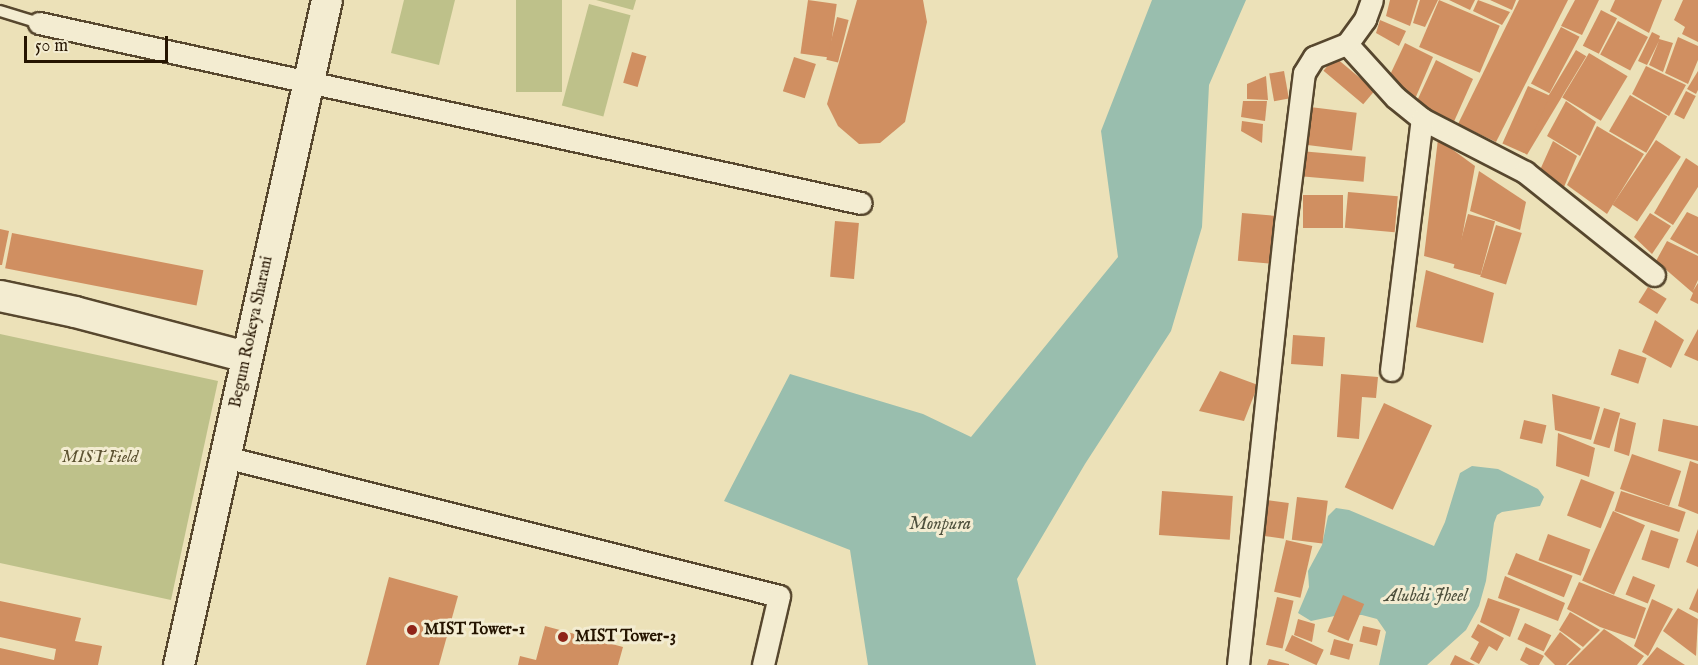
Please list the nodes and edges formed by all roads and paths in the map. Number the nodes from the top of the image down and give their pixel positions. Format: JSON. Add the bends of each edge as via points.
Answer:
{"nodes":[{"id":1,"x":327,"y":0,"type":"edge"},
{"id":2,"x":1372,"y":0,"type":"edge"},
{"id":3,"x":0,"y":11,"type":"edge"},
{"id":4,"x":39,"y":23,"type":"joint"},
{"id":5,"x":1347,"y":44,"type":"junction"},
{"id":6,"x":309,"y":81,"type":"junction"},
{"id":7,"x":1422,"y":119,"type":"junction"},
{"id":8,"x":861,"y":203,"type":"dead end"},
{"id":9,"x":1654,"y":274,"type":"dead end"},
{"id":10,"x":0,"y":296,"type":"edge"},
{"id":11,"x":246,"y":357,"type":"junction"},
{"id":12,"x":1391,"y":370,"type":"dead end"},
{"id":13,"x":225,"y":457,"type":"junction"},
{"id":14,"x":179,"y":665,"type":"edge"},
{"id":15,"x":763,"y":665,"type":"edge"},
{"id":16,"x":1238,"y":665,"type":"edge"}],
"edges":[{"from":1,"to":6,"type":"street","name":"Begum Rokeya Sharani"},
{"from":2,"to":5,"type":"street","via":[[1365,19]]},
{"from":3,"to":4,"type":"lane"},
{"from":4,"to":6,"type":"street"},
{"from":5,"to":7,"type":"street","via":[[1395,97]]},
{"from":5,"to":16,"type":"street","via":[[1314,57],[1304,73]]},
{"from":6,"to":8,"type":"street"},
{"from":6,"to":11,"type":"street","name":"Begum Rokeya Sharani"},
{"from":7,"to":9,"type":"street","via":[[1525,172]]},
{"from":7,"to":12,"type":"street"},
{"from":10,"to":11,"type":"street"},
{"from":11,"to":13,"type":"street","name":"Begum Rokeya Sharani"},
{"from":13,"to":14,"type":"street","name":"Begum Rokeya Sharani"},
{"from":13,"to":15,"type":"street","via":[[779,596]]}]}
